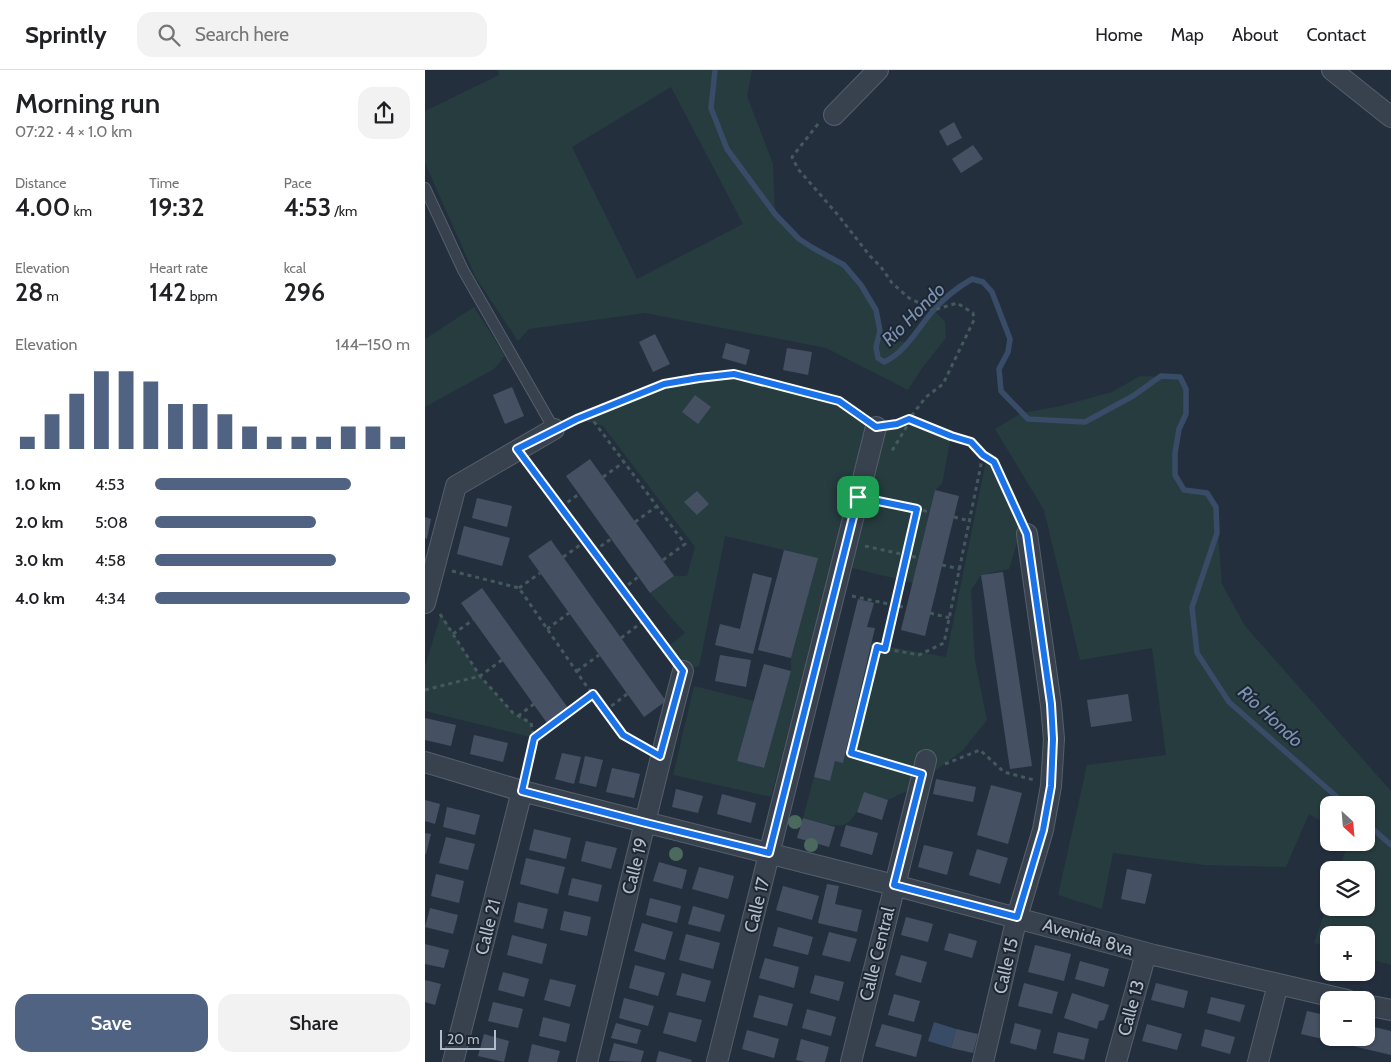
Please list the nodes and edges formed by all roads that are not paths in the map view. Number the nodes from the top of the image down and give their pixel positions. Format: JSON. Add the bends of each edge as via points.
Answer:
{"nodes":[{"id":1,"x":878,"y":70,"type":"edge"},
{"id":2,"x":1332,"y":70,"type":"edge"},
{"id":3,"x":834,"y":115,"type":"road end"},
{"id":4,"x":1391,"y":117,"type":"edge"},
{"id":5,"x":425,"y":188,"type":"edge"},
{"id":6,"x":876,"y":427,"type":"road end"},
{"id":7,"x":554,"y":430,"type":"joint"},
{"id":8,"x":1027,"y":534,"type":"road end"},
{"id":9,"x":429,"y":607,"type":"edge"},
{"id":10,"x":683,"y":671,"type":"road end"},
{"id":11,"x":425,"y":762,"type":"edge"},
{"id":12,"x":924,"y":767,"type":"road end"},
{"id":13,"x":522,"y":791,"type":"junction"},
{"id":14,"x":646,"y":823,"type":"junction"},
{"id":15,"x":769,"y":853,"type":"junction"},
{"id":16,"x":894,"y":885,"type":"junction"},
{"id":17,"x":1017,"y":917,"type":"junction"},
{"id":18,"x":1146,"y":953,"type":"junction"},
{"id":19,"x":1278,"y":984,"type":"junction"},
{"id":20,"x":1320,"y":994,"type":"edge"},
{"id":21,"x":1375,"y":1007,"type":"edge"},
{"id":22,"x":1391,"y":1010,"type":"edge"},
{"id":23,"x":453,"y":1062,"type":"edge"},
{"id":24,"x":587,"y":1062,"type":"edge"},
{"id":25,"x":717,"y":1062,"type":"edge"},
{"id":26,"x":851,"y":1062,"type":"edge"},
{"id":27,"x":983,"y":1062,"type":"edge"},
{"id":28,"x":1116,"y":1062,"type":"edge"},
{"id":29,"x":1258,"y":1062,"type":"edge"}],
"edges":[{"from":1,"to":3,"type":"street"},
{"from":2,"to":4,"type":"street"},
{"from":5,"to":7,"type":"lane","via":[[463,270]]},
{"from":6,"to":15,"type":"street","name":"Calle 17"},
{"from":7,"to":9,"type":"street","via":[[456,486],[434,567]]},
{"from":8,"to":17,"type":"street","name":"Calle 15","via":[[1053,739],[1051,786],[1043,830]]},
{"from":10,"to":14,"type":"street","name":"Calle 19"},
{"from":11,"to":13,"type":"street","name":"Avenida 8va"},
{"from":12,"to":16,"type":"street","name":"Calle Central"},
{"from":13,"to":14,"type":"street","name":"Avenida 8va"},
{"from":13,"to":23,"type":"street","name":"Calle 21"},
{"from":14,"to":15,"type":"street","name":"Avenida 8va"},
{"from":14,"to":24,"type":"street","name":"Calle 19"},
{"from":15,"to":16,"type":"street","name":"Avenida 8va"},
{"from":15,"to":25,"type":"street","name":"Calle 17"},
{"from":16,"to":17,"type":"street","name":"Avenida 8va"},
{"from":16,"to":26,"type":"street","name":"Calle Central"},
{"from":17,"to":18,"type":"street","name":"Avenida 8va"},
{"from":17,"to":27,"type":"street","name":"Calle 15"},
{"from":18,"to":19,"type":"street","name":"Avenida 8va"},
{"from":18,"to":28,"type":"street","name":"Calle 13"},
{"from":19,"to":20,"type":"street","name":"Avenida 8va"},
{"from":19,"to":29,"type":"street"},
{"from":21,"to":22,"type":"street"}]}
